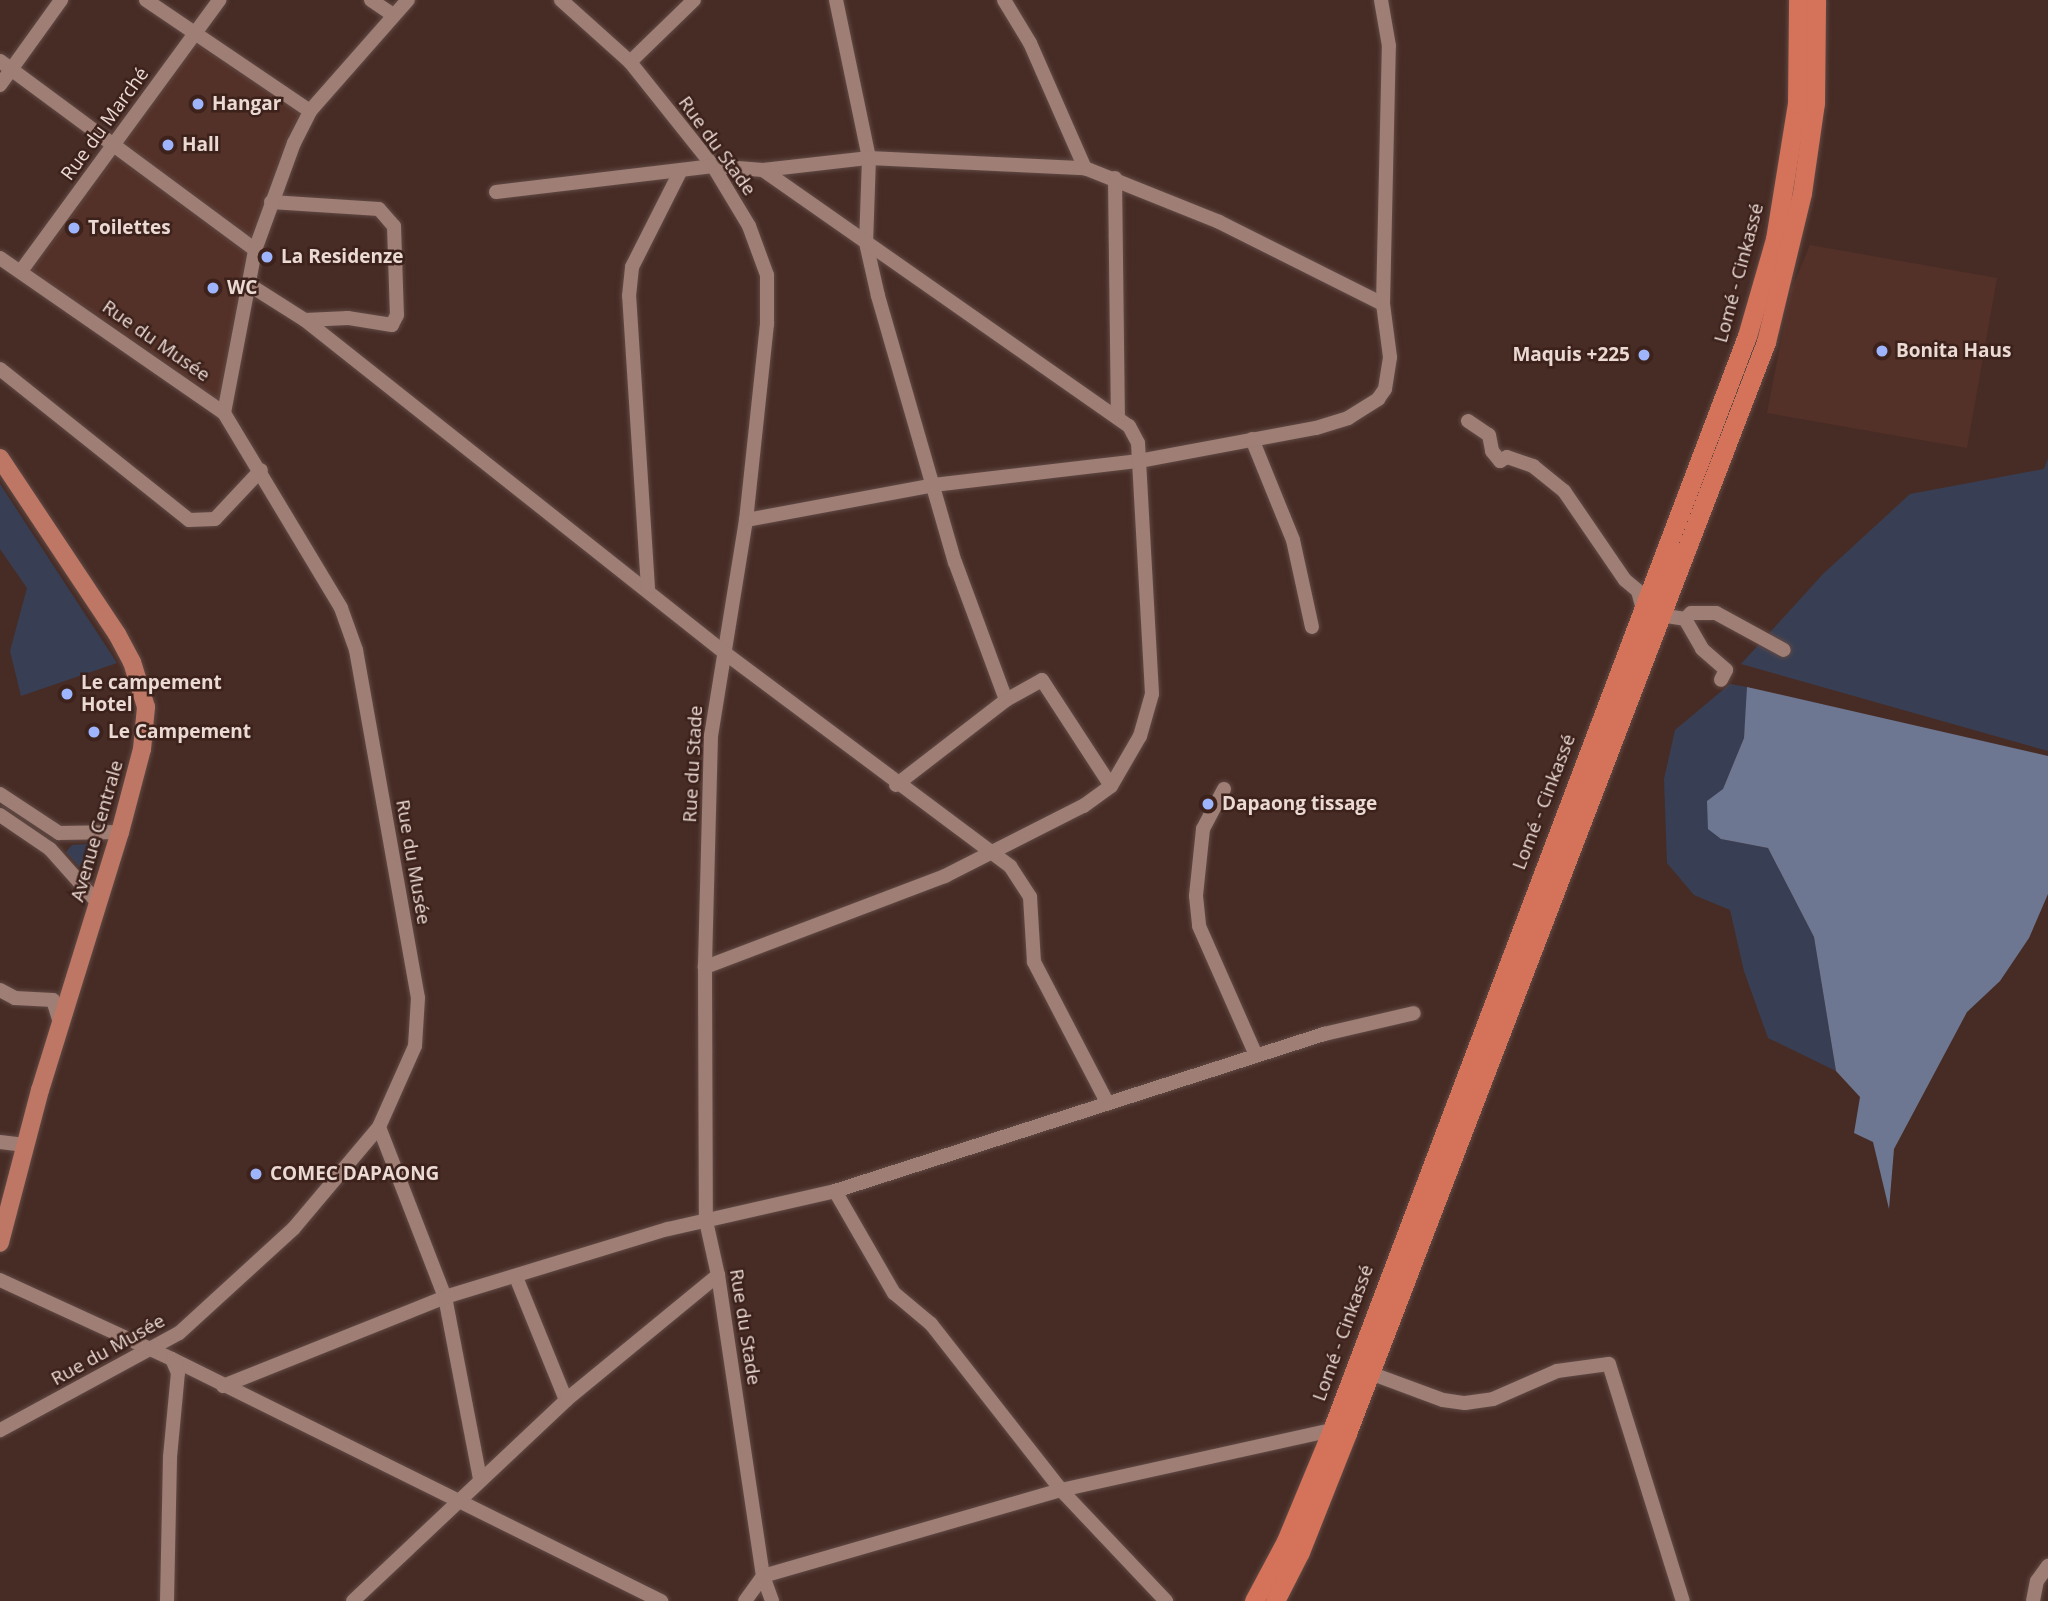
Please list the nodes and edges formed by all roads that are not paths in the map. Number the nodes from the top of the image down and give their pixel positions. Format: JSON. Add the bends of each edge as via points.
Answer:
{"nodes":[{"id":1,"x":61,"y":0,"type":"edge"},
{"id":2,"x":146,"y":0,"type":"edge"},
{"id":3,"x":219,"y":0,"type":"edge"},
{"id":4,"x":371,"y":0,"type":"edge"},
{"id":5,"x":408,"y":0,"type":"edge"},
{"id":6,"x":561,"y":0,"type":"edge"},
{"id":7,"x":694,"y":0,"type":"edge"},
{"id":8,"x":836,"y":0,"type":"edge"},
{"id":9,"x":1004,"y":0,"type":"edge"},
{"id":10,"x":1381,"y":0,"type":"edge"},
{"id":11,"x":1798,"y":0,"type":"edge"},
{"id":12,"x":1816,"y":0,"type":"edge"},
{"id":13,"x":393,"y":15,"type":"junction"},
{"id":14,"x":192,"y":34,"type":"junction"},
{"id":15,"x":630,"y":62,"type":"junction"},
{"id":16,"x":6,"y":65,"type":"edge"},
{"id":17,"x":0,"y":85,"type":"edge"},
{"id":18,"x":1806,"y":103,"type":"junction"},
{"id":19,"x":310,"y":111,"type":"junction"},
{"id":20,"x":116,"y":145,"type":"junction"},
{"id":21,"x":869,"y":158,"type":"junction"},
{"id":22,"x":713,"y":166,"type":"junction"},
{"id":23,"x":1085,"y":167,"type":"junction"},
{"id":24,"x":763,"y":170,"type":"junction"},
{"id":25,"x":680,"y":172,"type":"junction"},
{"id":26,"x":1115,"y":178,"type":"junction"},
{"id":27,"x":496,"y":192,"type":"dead end"},
{"id":28,"x":271,"y":202,"type":"junction"},
{"id":29,"x":866,"y":243,"type":"junction"},
{"id":30,"x":256,"y":250,"type":"junction"},
{"id":31,"x":0,"y":258,"type":"edge"},
{"id":32,"x":21,"y":271,"type":"junction"},
{"id":33,"x":248,"y":284,"type":"junction"},
{"id":34,"x":1383,"y":304,"type":"junction"},
{"id":35,"x":305,"y":320,"type":"junction"},
{"id":36,"x":0,"y":369,"type":"edge"},
{"id":37,"x":225,"y":413,"type":"junction"},
{"id":38,"x":1118,"y":418,"type":"junction"},
{"id":39,"x":1468,"y":421,"type":"dead end"},
{"id":40,"x":1252,"y":439,"type":"junction"},
{"id":41,"x":0,"y":458,"type":"edge"},
{"id":42,"x":1139,"y":461,"type":"junction"},
{"id":43,"x":261,"y":470,"type":"junction"},
{"id":44,"x":934,"y":485,"type":"junction"},
{"id":45,"x":746,"y":520,"type":"junction"},
{"id":46,"x":648,"y":588,"type":"junction"},
{"id":47,"x":1652,"y":613,"type":"junction"},
{"id":48,"x":1685,"y":619,"type":"junction"},
{"id":49,"x":1312,"y":627,"type":"dead end"},
{"id":50,"x":1784,"y":650,"type":"dead end"},
{"id":51,"x":725,"y":653,"type":"junction"},
{"id":52,"x":1721,"y":680,"type":"dead end"},
{"id":53,"x":1006,"y":700,"type":"junction"},
{"id":54,"x":896,"y":785,"type":"junction"},
{"id":55,"x":1111,"y":786,"type":"junction"},
{"id":56,"x":1224,"y":789,"type":"dead end"},
{"id":57,"x":0,"y":794,"type":"edge"},
{"id":58,"x":0,"y":815,"type":"edge"},
{"id":59,"x":120,"y":832,"type":"junction"},
{"id":60,"x":989,"y":854,"type":"junction"},
{"id":61,"x":98,"y":903,"type":"junction"},
{"id":62,"x":705,"y":967,"type":"junction"},
{"id":63,"x":0,"y":990,"type":"edge"},
{"id":64,"x":1414,"y":1013,"type":"dead end"},
{"id":65,"x":61,"y":1027,"type":"junction"},
{"id":66,"x":1256,"y":1055,"type":"junction"},
{"id":67,"x":1107,"y":1102,"type":"junction"},
{"id":68,"x":379,"y":1127,"type":"junction"},
{"id":69,"x":0,"y":1142,"type":"edge"},
{"id":70,"x":23,"y":1145,"type":"junction"},
{"id":71,"x":835,"y":1191,"type":"junction"},
{"id":72,"x":706,"y":1221,"type":"junction"},
{"id":73,"x":0,"y":1243,"type":"edge"},
{"id":74,"x":718,"y":1275,"type":"junction"},
{"id":75,"x":516,"y":1277,"type":"junction"},
{"id":76,"x":0,"y":1280,"type":"edge"},
{"id":77,"x":445,"y":1297,"type":"junction"},
{"id":78,"x":152,"y":1350,"type":"junction"},
{"id":79,"x":172,"y":1359,"type":"junction"},
{"id":80,"x":1370,"y":1373,"type":"junction"},
{"id":81,"x":223,"y":1386,"type":"junction"},
{"id":82,"x":566,"y":1400,"type":"junction"},
{"id":83,"x":0,"y":1430,"type":"edge"},
{"id":84,"x":1339,"y":1432,"type":"junction"},
{"id":85,"x":480,"y":1478,"type":"junction"},
{"id":86,"x":1061,"y":1490,"type":"junction"},
{"id":87,"x":457,"y":1500,"type":"junction"},
{"id":88,"x":2048,"y":1566,"type":"edge"},
{"id":89,"x":763,"y":1576,"type":"junction"},
{"id":90,"x":167,"y":1601,"type":"edge"},
{"id":91,"x":353,"y":1601,"type":"edge"},
{"id":92,"x":661,"y":1601,"type":"edge"},
{"id":93,"x":745,"y":1601,"type":"edge"},
{"id":94,"x":772,"y":1601,"type":"edge"},
{"id":95,"x":1166,"y":1601,"type":"edge"},
{"id":96,"x":1254,"y":1601,"type":"edge"},
{"id":97,"x":1275,"y":1601,"type":"edge"},
{"id":98,"x":1683,"y":1601,"type":"edge"},
{"id":99,"x":2033,"y":1601,"type":"edge"}],
"edges":[{"from":1,"to":16,"type":"street"},
{"from":2,"to":14,"type":"street"},
{"from":3,"to":14,"type":"street","name":"Rue du Marché"},
{"from":4,"to":13,"type":"street"},
{"from":5,"to":13,"type":"street"},
{"from":6,"to":15,"type":"street","name":"Rue du Stade"},
{"from":7,"to":15,"type":"street"},
{"from":8,"to":21,"type":"street"},
{"from":9,"to":23,"type":"street","via":[[1031,43]]},
{"from":10,"to":34,"type":"street","via":[[1389,46]]},
{"from":11,"to":18,"type":"highway","name":"Lomé - Cinkassé"},
{"from":12,"to":18,"type":"highway","name":"Lomé - Cinkassé"},
{"from":13,"to":19,"type":"street"},
{"from":14,"to":19,"type":"street"},
{"from":14,"to":20,"type":"street","name":"Rue du Marché"},
{"from":15,"to":22,"type":"street","name":"Rue du Stade"},
{"from":16,"to":17,"type":"street"},
{"from":16,"to":20,"type":"street"},
{"from":18,"to":47,"type":"highway","name":"Lomé - Cinkassé","via":[[1793,244],[1766,342]]},
{"from":19,"to":28,"type":"street"},
{"from":20,"to":30,"type":"street"},
{"from":20,"to":32,"type":"street","name":"Rue du Marché"},
{"from":21,"to":23,"type":"street"},
{"from":21,"to":24,"type":"street"},
{"from":21,"to":29,"type":"street"},
{"from":22,"to":24,"type":"street"},
{"from":22,"to":25,"type":"street"},
{"from":22,"to":45,"type":"street","name":"Rue du Stade","via":[[749,226],[767,275],[767,324]]},
{"from":23,"to":26,"type":"street"},
{"from":24,"to":29,"type":"street"},
{"from":25,"to":27,"type":"street"},
{"from":25,"to":46,"type":"street","via":[[637,256],[630,287]]},
{"from":26,"to":34,"type":"street","via":[[1219,222]]},
{"from":26,"to":38,"type":"street"},
{"from":28,"to":30,"type":"street"},
{"from":28,"to":35,"type":"street","via":[[379,209],[394,226],[397,315],[392,324],[348,318]]},
{"from":29,"to":38,"type":"street"},
{"from":29,"to":44,"type":"street"},
{"from":30,"to":33,"type":"street"},
{"from":31,"to":32,"type":"street","name":"Rue du Musée"},
{"from":32,"to":37,"type":"street","name":"Rue du Musée"},
{"from":33,"to":35,"type":"street"},
{"from":33,"to":37,"type":"street"},
{"from":34,"to":40,"type":"street","via":[[1389,375],[1378,400],[1348,418],[1316,428]]},
{"from":35,"to":46,"type":"street"},
{"from":36,"to":43,"type":"street","via":[[189,520],[215,519]]},
{"from":37,"to":43,"type":"street","name":"Rue du Musée"},
{"from":38,"to":42,"type":"street","via":[[1136,436]]},
{"from":39,"to":47,"type":"street","via":[[1489,435],[1500,461],[1507,457],[1533,466],[1564,491]]},
{"from":40,"to":42,"type":"street"},
{"from":40,"to":49,"type":"street","via":[[1293,540]]},
{"from":41,"to":59,"type":"main road","name":"Avenue Centrale","via":[[117,634],[143,690],[142,749]]},
{"from":42,"to":44,"type":"street"},
{"from":42,"to":55,"type":"street","via":[[1152,694],[1140,736]]},
{"from":43,"to":68,"type":"street","name":"Rue du Musée","via":[[341,608],[356,650],[418,998],[415,1046]]},
{"from":44,"to":45,"type":"street"},
{"from":44,"to":53,"type":"street","via":[[955,562]]},
{"from":45,"to":51,"type":"street","name":"Rue du Stade"},
{"from":46,"to":51,"type":"street"},
{"from":47,"to":48,"type":"street"},
{"from":47,"to":80,"type":"highway","name":"Lomé - Cinkassé"},
{"from":47,"to":84,"type":"highway","name":"Lomé - Cinkassé"},
{"from":48,"to":50,"type":"street","via":[[1691,613],[1716,613]]},
{"from":48,"to":52,"type":"street","via":[[1702,649],[1726,670]]},
{"from":51,"to":54,"type":"street"},
{"from":51,"to":62,"type":"street","name":"Rue du Stade","via":[[711,735]]},
{"from":53,"to":54,"type":"street"},
{"from":53,"to":55,"type":"street","via":[[1035,680],[1045,683]]},
{"from":54,"to":60,"type":"street"},
{"from":55,"to":60,"type":"street","via":[[1083,806]]},
{"from":56,"to":66,"type":"street","via":[[1203,829],[1196,896],[1199,926]]},
{"from":57,"to":59,"type":"street","via":[[59,833]]},
{"from":58,"to":61,"type":"street","via":[[50,849]]},
{"from":59,"to":61,"type":"main road","name":"Avenue Centrale"},
{"from":60,"to":62,"type":"street","via":[[945,876]]},
{"from":60,"to":67,"type":"street","via":[[1010,866],[1030,897],[1034,962]]},
{"from":61,"to":65,"type":"main road","name":"Avenue Centrale"},
{"from":62,"to":72,"type":"street","name":"Rue du Stade"},
{"from":63,"to":65,"type":"street","via":[[15,998],[53,1000]]},
{"from":64,"to":66,"type":"street"},
{"from":65,"to":70,"type":"main road","name":"Avenue Centrale"},
{"from":66,"to":67,"type":"street"},
{"from":67,"to":71,"type":"street"},
{"from":68,"to":77,"type":"street"},
{"from":68,"to":78,"type":"street","name":"Rue du Musée","via":[[255,1268],[179,1333]]},
{"from":69,"to":70,"type":"street"},
{"from":70,"to":73,"type":"main road","name":"Avenue Centrale"},
{"from":71,"to":72,"type":"street"},
{"from":71,"to":86,"type":"street","via":[[894,1293],[931,1324]]},
{"from":72,"to":74,"type":"street","name":"Rue du Stade"},
{"from":72,"to":75,"type":"street","via":[[628,1240]]},
{"from":74,"to":82,"type":"street"},
{"from":74,"to":89,"type":"street","name":"Rue du Stade"},
{"from":75,"to":77,"type":"street"},
{"from":75,"to":82,"type":"street"},
{"from":76,"to":78,"type":"street"},
{"from":77,"to":81,"type":"street"},
{"from":77,"to":85,"type":"street"},
{"from":78,"to":79,"type":"street"},
{"from":78,"to":83,"type":"street","name":"Rue du Musée"},
{"from":79,"to":81,"type":"street"},
{"from":79,"to":90,"type":"street","via":[[178,1373],[170,1457]]},
{"from":80,"to":84,"type":"highway","name":"Lomé - Cinkassé"},
{"from":80,"to":98,"type":"street","via":[[1443,1400],[1465,1403],[1493,1399],[1557,1371],[1609,1364]]},
{"from":81,"to":87,"type":"street"},
{"from":82,"to":85,"type":"street"},
{"from":84,"to":86,"type":"street"},
{"from":84,"to":96,"type":"highway","name":"Lomé - Cinkassé"},
{"from":84,"to":97,"type":"highway","name":"Lomé - Cinkassé","via":[[1300,1552]]},
{"from":85,"to":87,"type":"street"},
{"from":86,"to":89,"type":"street"},
{"from":86,"to":95,"type":"street"},
{"from":87,"to":91,"type":"street"},
{"from":87,"to":92,"type":"street"},
{"from":88,"to":99,"type":"street","via":[[2037,1581]]},
{"from":89,"to":93,"type":"street"},
{"from":89,"to":94,"type":"street","name":"Rue du Stade"}]}
